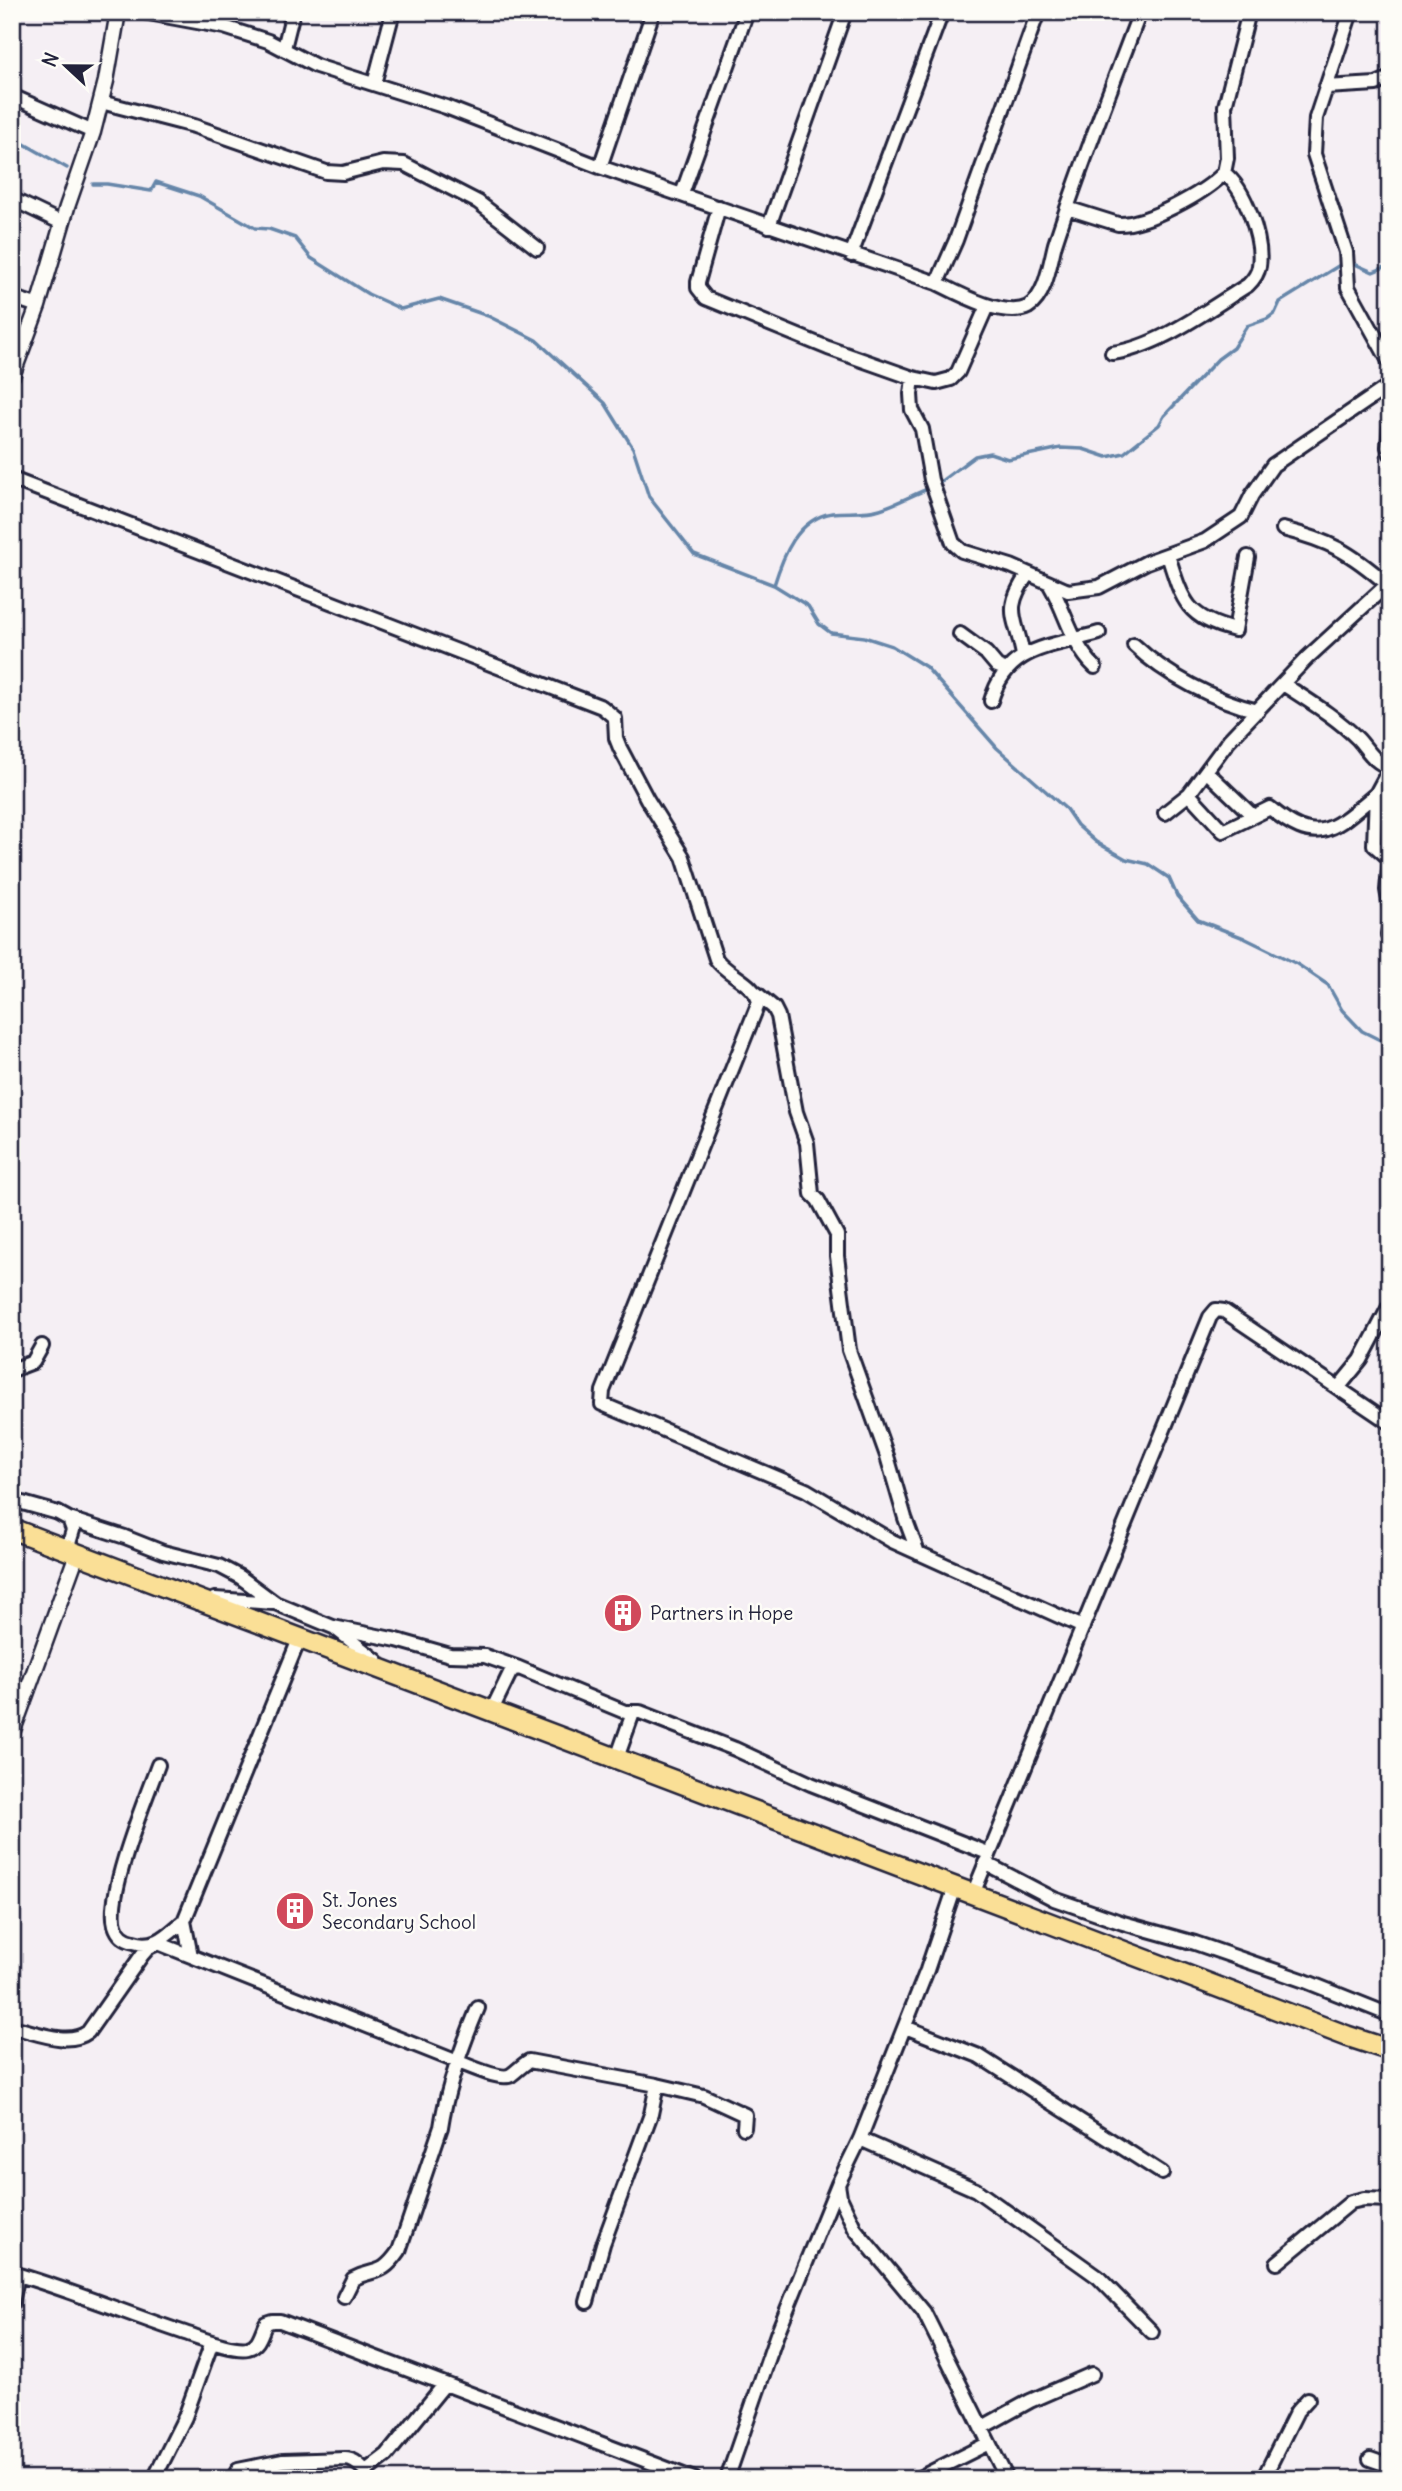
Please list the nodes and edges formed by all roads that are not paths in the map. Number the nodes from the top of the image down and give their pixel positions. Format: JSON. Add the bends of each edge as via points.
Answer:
{"nodes":[{"id":1,"x":118,"y":12,"type":"edge"},
{"id":2,"x":143,"y":12,"type":"edge"},
{"id":3,"x":293,"y":12,"type":"edge"},
{"id":4,"x":393,"y":12,"type":"edge"},
{"id":5,"x":653,"y":12,"type":"edge"},
{"id":6,"x":747,"y":12,"type":"edge"},
{"id":7,"x":845,"y":12,"type":"edge"},
{"id":8,"x":942,"y":12,"type":"edge"},
{"id":9,"x":1038,"y":12,"type":"edge"},
{"id":10,"x":1140,"y":12,"type":"edge"},
{"id":11,"x":1249,"y":12,"type":"edge"},
{"id":12,"x":1351,"y":12,"type":"edge"},
{"id":13,"x":199,"y":18,"type":"edge"},
{"id":14,"x":284,"y":48,"type":"junction"},
{"id":15,"x":1390,"y":78,"type":"edge"},
{"id":16,"x":374,"y":84,"type":"junction"},
{"id":17,"x":1326,"y":87,"type":"junction"},
{"id":18,"x":12,"y":96,"type":"edge"},
{"id":19,"x":101,"y":102,"type":"junction"},
{"id":20,"x":93,"y":132,"type":"junction"},
{"id":21,"x":600,"y":167,"type":"junction"},
{"id":22,"x":1224,"y":173,"type":"junction"},
{"id":23,"x":682,"y":194,"type":"junction"},
{"id":24,"x":12,"y":199,"type":"edge"},
{"id":25,"x":719,"y":207,"type":"junction"},
{"id":26,"x":1067,"y":208,"type":"junction"},
{"id":27,"x":62,"y":223,"type":"junction"},
{"id":28,"x":769,"y":226,"type":"junction"},
{"id":29,"x":537,"y":248,"type":"dead end"},
{"id":30,"x":851,"y":255,"type":"junction"},
{"id":31,"x":937,"y":283,"type":"junction"},
{"id":32,"x":12,"y":297,"type":"edge"},
{"id":33,"x":38,"y":306,"type":"junction"},
{"id":34,"x":987,"y":306,"type":"junction"},
{"id":35,"x":1112,"y":353,"type":"dead end"},
{"id":36,"x":1390,"y":363,"type":"edge"},
{"id":37,"x":12,"y":376,"type":"edge"},
{"id":38,"x":913,"y":379,"type":"junction"},
{"id":39,"x":1390,"y":384,"type":"edge"},
{"id":40,"x":1390,"y":427,"type":"edge"},
{"id":41,"x":1390,"y":453,"type":"edge"},
{"id":42,"x":12,"y":479,"type":"edge"},
{"id":43,"x":1283,"y":529,"type":"dead end"},
{"id":44,"x":1168,"y":555,"type":"junction"},
{"id":45,"x":1248,"y":557,"type":"dead end"},
{"id":46,"x":1028,"y":574,"type":"junction"},
{"id":47,"x":1388,"y":583,"type":"edge"},
{"id":48,"x":1050,"y":584,"type":"junction"},
{"id":49,"x":1099,"y":633,"type":"dead end"},
{"id":50,"x":960,"y":634,"type":"dead end"},
{"id":51,"x":1074,"y":640,"type":"junction"},
{"id":52,"x":1134,"y":645,"type":"dead end"},
{"id":53,"x":1023,"y":655,"type":"junction"},
{"id":54,"x":1095,"y":667,"type":"dead end"},
{"id":55,"x":1007,"y":670,"type":"junction"},
{"id":56,"x":1283,"y":684,"type":"junction"},
{"id":57,"x":991,"y":701,"type":"dead end"},
{"id":58,"x":1258,"y":711,"type":"junction"},
{"id":59,"x":1390,"y":767,"type":"edge"},
{"id":60,"x":1206,"y":771,"type":"junction"},
{"id":61,"x":1189,"y":793,"type":"junction"},
{"id":62,"x":1376,"y":794,"type":"junction"},
{"id":63,"x":1165,"y":813,"type":"dead end"},
{"id":64,"x":1253,"y":816,"type":"junction"},
{"id":65,"x":1390,"y":907,"type":"edge"},
{"id":66,"x":1390,"y":923,"type":"edge"},
{"id":67,"x":1390,"y":935,"type":"edge"},
{"id":68,"x":756,"y":993,"type":"junction"},
{"id":69,"x":1390,"y":1305,"type":"edge"},
{"id":70,"x":42,"y":1346,"type":"dead end"},
{"id":71,"x":12,"y":1370,"type":"edge"},
{"id":72,"x":1338,"y":1388,"type":"junction"},
{"id":73,"x":1390,"y":1423,"type":"edge"},
{"id":74,"x":12,"y":1500,"type":"edge"},
{"id":75,"x":69,"y":1519,"type":"junction"},
{"id":76,"x":12,"y":1529,"type":"edge"},
{"id":77,"x":72,"y":1552,"type":"junction"},
{"id":78,"x":918,"y":1553,"type":"junction"},
{"id":79,"x":184,"y":1594,"type":"junction"},
{"id":80,"x":275,"y":1603,"type":"junction"},
{"id":81,"x":333,"y":1627,"type":"junction"},
{"id":82,"x":1083,"y":1628,"type":"junction"},
{"id":83,"x":299,"y":1637,"type":"junction"},
{"id":84,"x":519,"y":1668,"type":"junction"},
{"id":85,"x":400,"y":1675,"type":"junction"},
{"id":86,"x":492,"y":1710,"type":"junction"},
{"id":87,"x":633,"y":1713,"type":"junction"},
{"id":88,"x":12,"y":1734,"type":"edge"},
{"id":89,"x":618,"y":1758,"type":"junction"},
{"id":90,"x":158,"y":1765,"type":"dead end"},
{"id":91,"x":987,"y":1858,"type":"junction"},
{"id":92,"x":964,"y":1891,"type":"junction"},
{"id":93,"x":184,"y":1921,"type":"junction"},
{"id":94,"x":158,"y":1943,"type":"junction"},
{"id":95,"x":191,"y":1956,"type":"junction"},
{"id":96,"x":478,"y":2008,"type":"dead end"},
{"id":97,"x":1390,"y":2015,"type":"edge"},
{"id":98,"x":12,"y":2027,"type":"edge"},
{"id":99,"x":905,"y":2027,"type":"junction"},
{"id":100,"x":1390,"y":2050,"type":"edge"},
{"id":101,"x":458,"y":2062,"type":"junction"},
{"id":102,"x":657,"y":2085,"type":"junction"},
{"id":103,"x":744,"y":2128,"type":"dead end"},
{"id":104,"x":860,"y":2139,"type":"junction"},
{"id":105,"x":1162,"y":2173,"type":"dead end"},
{"id":106,"x":838,"y":2184,"type":"junction"},
{"id":107,"x":1390,"y":2200,"type":"edge"},
{"id":108,"x":1277,"y":2263,"type":"dead end"},
{"id":109,"x":15,"y":2273,"type":"edge"},
{"id":110,"x":344,"y":2297,"type":"dead end"},
{"id":111,"x":587,"y":2302,"type":"dead end"},
{"id":112,"x":12,"y":2303,"type":"edge"},
{"id":113,"x":1152,"y":2332,"type":"dead end"},
{"id":114,"x":212,"y":2342,"type":"junction"},
{"id":115,"x":1092,"y":2374,"type":"dead end"},
{"id":116,"x":444,"y":2385,"type":"junction"},
{"id":117,"x":1308,"y":2399,"type":"dead end"},
{"id":118,"x":981,"y":2428,"type":"junction"},
{"id":119,"x":989,"y":2443,"type":"junction"},
{"id":120,"x":1370,"y":2459,"type":"dead end"},
{"id":121,"x":1390,"y":2466,"type":"edge"},
{"id":122,"x":367,"y":2475,"type":"edge"},
{"id":123,"x":154,"y":2479,"type":"edge"},
{"id":124,"x":236,"y":2479,"type":"edge"},
{"id":125,"x":694,"y":2479,"type":"edge"},
{"id":126,"x":727,"y":2479,"type":"edge"},
{"id":127,"x":917,"y":2479,"type":"edge"},
{"id":128,"x":1007,"y":2479,"type":"edge"},
{"id":129,"x":1264,"y":2479,"type":"edge"}],
"edges":[{"from":1,"to":19,"type":"street"},
{"from":2,"to":13,"type":"street"},
{"from":3,"to":14,"type":"street"},
{"from":4,"to":16,"type":"street"},
{"from":5,"to":21,"type":"street"},
{"from":6,"to":23,"type":"street"},
{"from":7,"to":28,"type":"street"},
{"from":8,"to":30,"type":"street"},
{"from":9,"to":31,"type":"street"},
{"from":10,"to":26,"type":"street"},
{"from":11,"to":22,"type":"street","via":[[1224,115]]},
{"from":12,"to":17,"type":"street"},
{"from":13,"to":14,"type":"street"},
{"from":14,"to":16,"type":"street","via":[[316,66]]},
{"from":15,"to":17,"type":"street","via":[[1376,84]]},
{"from":16,"to":21,"type":"street"},
{"from":17,"to":36,"type":"street","via":[[1313,139],[1317,168],[1343,242],[1348,287]]},
{"from":18,"to":20,"type":"street"},
{"from":19,"to":20,"type":"street"},
{"from":19,"to":29,"type":"street","via":[[194,126],[326,172],[404,164],[478,202]]},
{"from":20,"to":27,"type":"street"},
{"from":21,"to":23,"type":"street"},
{"from":22,"to":26,"type":"street","via":[[1197,193],[1126,225]]},
{"from":22,"to":35,"type":"street","via":[[1236,181],[1247,205],[1260,256],[1255,278],[1153,341]]},
{"from":23,"to":25,"type":"street"},
{"from":24,"to":27,"type":"street"},
{"from":25,"to":28,"type":"street"},
{"from":25,"to":38,"type":"street","via":[[698,282],[706,298]]},
{"from":26,"to":34,"type":"street","via":[[1037,298],[1023,309]]},
{"from":27,"to":33,"type":"street"},
{"from":28,"to":30,"type":"street"},
{"from":30,"to":31,"type":"street"},
{"from":31,"to":34,"type":"street"},
{"from":32,"to":33,"type":"street"},
{"from":33,"to":37,"type":"street"},
{"from":34,"to":38,"type":"street","via":[[964,361],[951,379],[936,383]]},
{"from":38,"to":46,"type":"street","via":[[912,410],[922,429],[931,480],[953,543],[962,551]]},
{"from":39,"to":44,"type":"street","via":[[1273,465],[1241,517],[1205,541]]},
{"from":40,"to":41,"type":"street"},
{"from":42,"to":68,"type":"street","via":[[610,712],[620,748],[683,857],[716,959]]},
{"from":43,"to":47,"type":"street","via":[[1318,538],[1356,558]]},
{"from":44,"to":45,"type":"street","via":[[1179,590],[1198,617],[1235,630]]},
{"from":44,"to":48,"type":"street","via":[[1088,590],[1068,592]]},
{"from":46,"to":48,"type":"street"},
{"from":46,"to":53,"type":"street","via":[[1011,611]]},
{"from":47,"to":56,"type":"street"},
{"from":48,"to":51,"type":"street"},
{"from":49,"to":51,"type":"street"},
{"from":50,"to":55,"type":"street"},
{"from":51,"to":53,"type":"street"},
{"from":51,"to":54,"type":"street"},
{"from":52,"to":58,"type":"street","via":[[1163,669]]},
{"from":53,"to":55,"type":"street"},
{"from":55,"to":57,"type":"street"},
{"from":56,"to":58,"type":"street"},
{"from":56,"to":59,"type":"street","via":[[1333,717],[1381,765]]},
{"from":58,"to":60,"type":"street"},
{"from":59,"to":62,"type":"street"},
{"from":60,"to":61,"type":"street"},
{"from":60,"to":64,"type":"street"},
{"from":61,"to":63,"type":"street"},
{"from":61,"to":64,"type":"street","via":[[1223,831]]},
{"from":62,"to":64,"type":"street","via":[[1321,831],[1306,832],[1270,808]]},
{"from":62,"to":65,"type":"street","via":[[1374,845],[1390,859]]},
{"from":66,"to":67,"type":"street"},
{"from":68,"to":78,"type":"street","via":[[778,1016],[796,1112],[807,1143],[811,1194],[837,1235],[849,1350]]},
{"from":68,"to":78,"type":"street","via":[[759,1002],[603,1391],[602,1404],[806,1490]]},
{"from":69,"to":72,"type":"street","via":[[1361,1360]]},
{"from":70,"to":71,"type":"street","via":[[33,1362]]},
{"from":72,"to":73,"type":"street"},
{"from":72,"to":82,"type":"street","via":[[1216,1310]]},
{"from":74,"to":75,"type":"street"},
{"from":75,"to":77,"type":"street"},
{"from":75,"to":80,"type":"street","via":[[219,1566]]},
{"from":76,"to":77,"type":"highway"},
{"from":77,"to":79,"type":"highway"},
{"from":77,"to":88,"type":"street"},
{"from":78,"to":82,"type":"street"},
{"from":79,"to":80,"type":"street"},
{"from":79,"to":83,"type":"highway"},
{"from":80,"to":81,"type":"street"},
{"from":81,"to":84,"type":"street","via":[[450,1655],[485,1656]]},
{"from":81,"to":85,"type":"street"},
{"from":82,"to":91,"type":"street"},
{"from":83,"to":85,"type":"highway"},
{"from":83,"to":93,"type":"street"},
{"from":84,"to":86,"type":"street","via":[[510,1673]]},
{"from":84,"to":87,"type":"street"},
{"from":85,"to":86,"type":"highway"},
{"from":86,"to":89,"type":"highway"},
{"from":87,"to":89,"type":"street"},
{"from":87,"to":91,"type":"street","via":[[735,1749]]},
{"from":89,"to":92,"type":"highway"},
{"from":90,"to":94,"type":"street","via":[[132,1836],[113,1913],[120,1935],[128,1941]]},
{"from":91,"to":92,"type":"street"},
{"from":91,"to":97,"type":"street","via":[[1054,1899],[1195,1943]]},
{"from":92,"to":99,"type":"street"},
{"from":92,"to":100,"type":"highway"},
{"from":93,"to":94,"type":"street"},
{"from":93,"to":95,"type":"street"},
{"from":94,"to":95,"type":"street"},
{"from":94,"to":98,"type":"street","via":[[142,1955],[89,2032],[80,2038]]},
{"from":95,"to":101,"type":"street"},
{"from":96,"to":101,"type":"street"},
{"from":99,"to":104,"type":"street"},
{"from":99,"to":105,"type":"street","via":[[957,2045],[1006,2071]]},
{"from":101,"to":102,"type":"street","via":[[502,2077],[529,2061]]},
{"from":101,"to":110,"type":"street","via":[[399,2251],[378,2272],[353,2279]]},
{"from":102,"to":103,"type":"street","via":[[704,2096],[745,2115]]},
{"from":102,"to":111,"type":"street"},
{"from":104,"to":106,"type":"street"},
{"from":104,"to":113,"type":"street","via":[[976,2190],[1098,2277]]},
{"from":106,"to":118,"type":"street","via":[[855,2229],[924,2312]]},
{"from":106,"to":126,"type":"street","via":[[777,2334]]},
{"from":107,"to":108,"type":"street","via":[[1351,2202]]},
{"from":109,"to":112,"type":"street"},
{"from":109,"to":114,"type":"street"},
{"from":114,"to":116,"type":"street","via":[[250,2348],[266,2323],[280,2321]]},
{"from":114,"to":123,"type":"street","via":[[185,2417]]},
{"from":115,"to":118,"type":"street"},
{"from":116,"to":122,"type":"street"},
{"from":116,"to":125,"type":"street"},
{"from":117,"to":129,"type":"street","via":[[1297,2411]]},
{"from":118,"to":119,"type":"street"},
{"from":119,"to":127,"type":"street"},
{"from":119,"to":128,"type":"street"},
{"from":120,"to":121,"type":"street"},
{"from":122,"to":124,"type":"street","via":[[349,2459],[284,2461],[238,2470]]}]}
